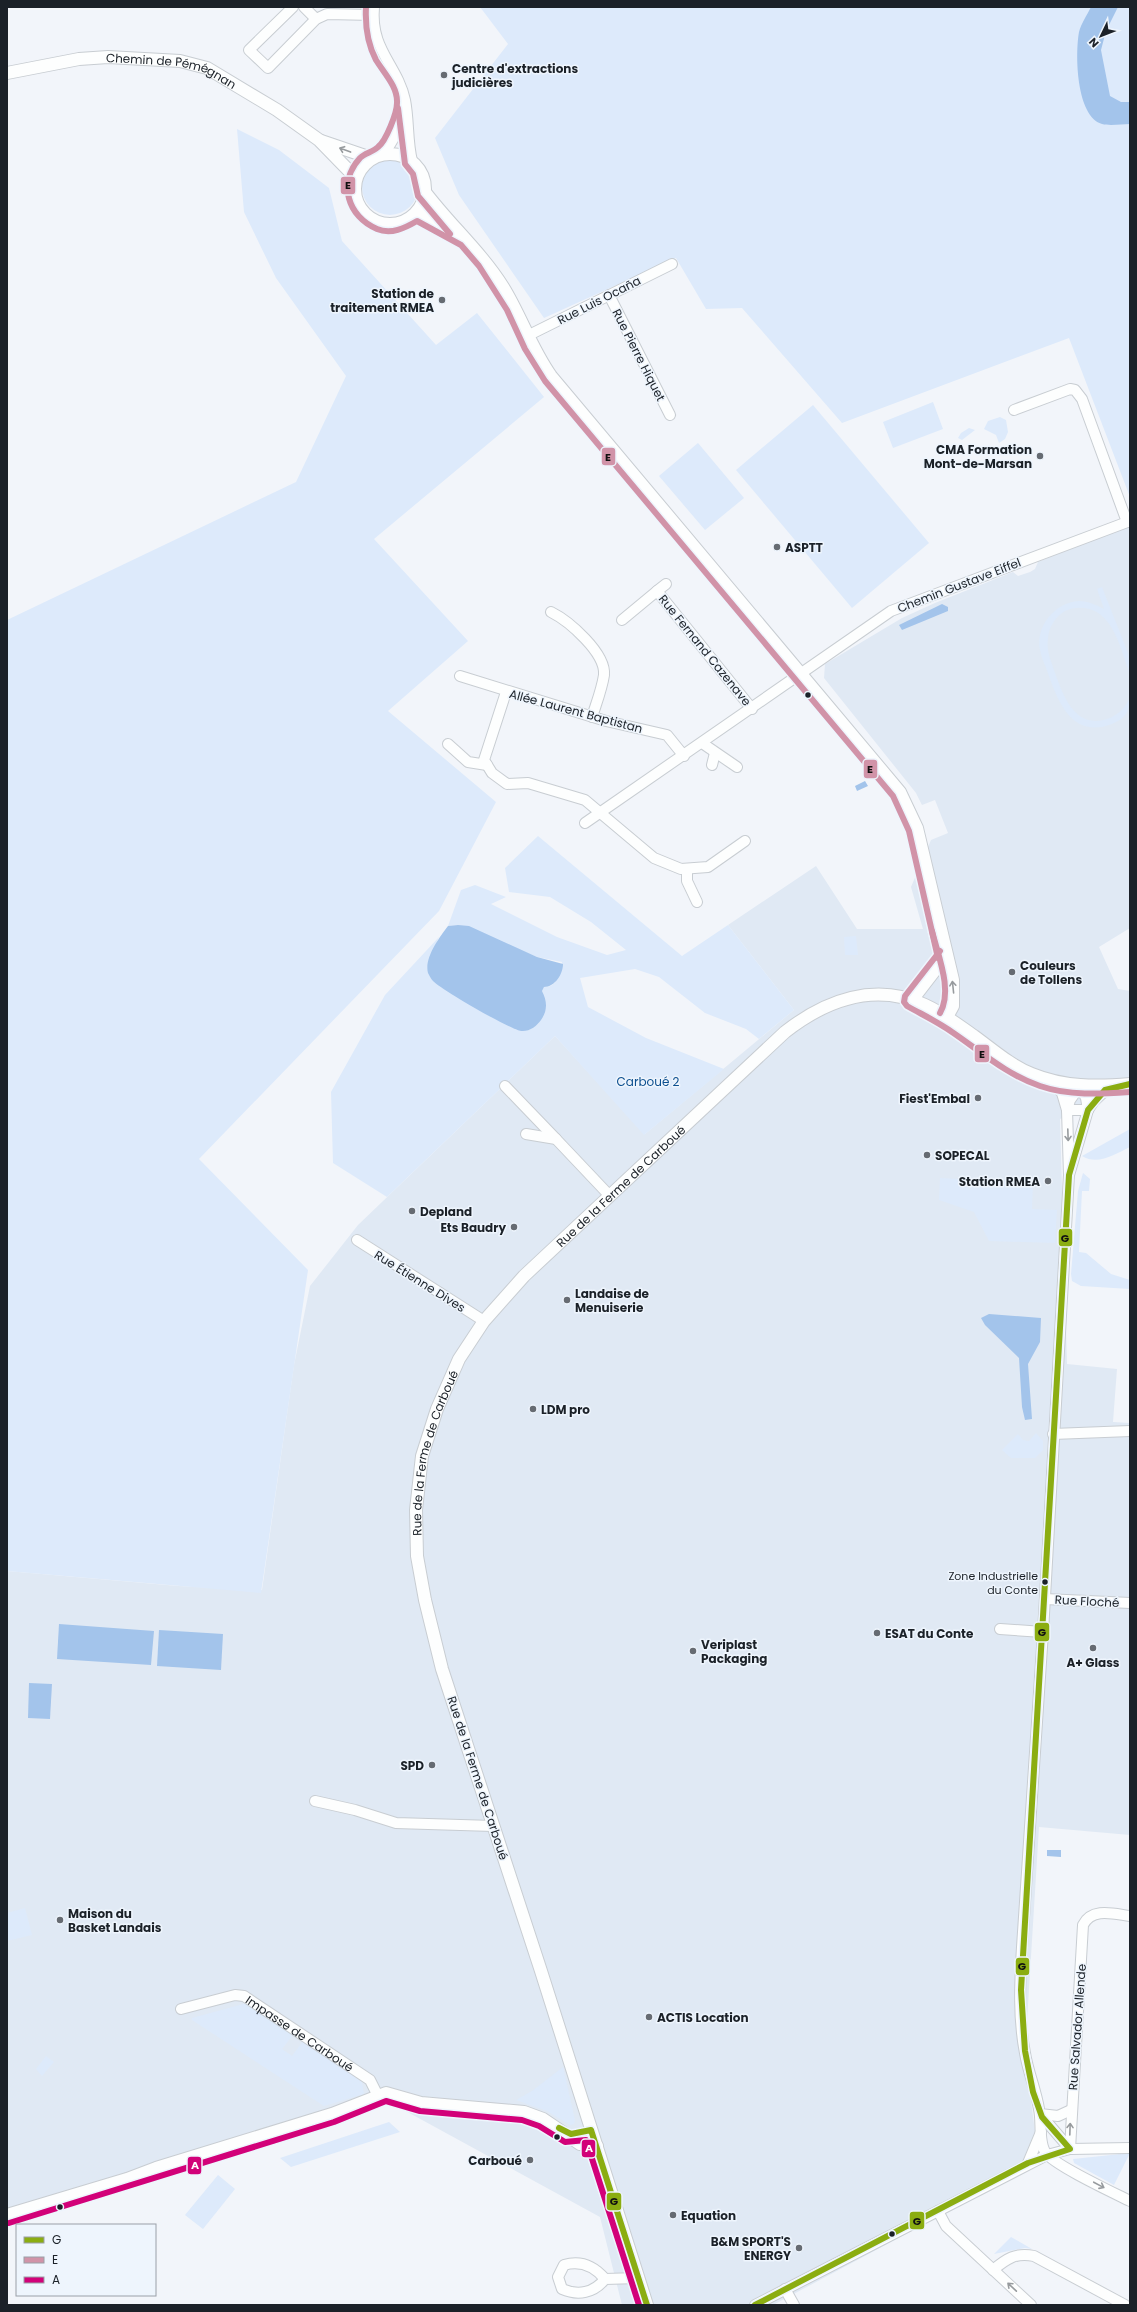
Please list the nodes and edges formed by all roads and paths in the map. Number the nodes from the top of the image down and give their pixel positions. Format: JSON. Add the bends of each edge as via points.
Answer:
{"nodes":[{"id":1,"x":293,"y":7,"type":"edge"},
{"id":2,"x":304,"y":7,"type":"edge"},
{"id":3,"x":374,"y":11,"type":"edge"},
{"id":4,"x":316,"y":19,"type":"junction"},
{"id":5,"x":7,"y":73,"type":"edge"},
{"id":6,"x":405,"y":99,"type":"junction"},
{"id":7,"x":320,"y":140,"type":"junction"},
{"id":8,"x":385,"y":154,"type":"junction"},
{"id":9,"x":371,"y":158,"type":"junction"},
{"id":10,"x":412,"y":161,"type":"junction"},
{"id":11,"x":356,"y":178,"type":"junction"},
{"id":12,"x":425,"y":192,"type":"junction"},
{"id":13,"x":417,"y":212,"type":"junction"},
{"id":14,"x":466,"y":239,"type":"junction"},
{"id":15,"x":672,"y":264,"type":"dead end"},
{"id":16,"x":609,"y":295,"type":"junction"},
{"id":17,"x":527,"y":336,"type":"junction"},
{"id":18,"x":1014,"y":410,"type":"dead end"},
{"id":19,"x":670,"y":415,"type":"dead end"},
{"id":20,"x":1128,"y":521,"type":"edge"},
{"id":21,"x":666,"y":584,"type":"dead end"},
{"id":22,"x":657,"y":591,"type":"junction"},
{"id":23,"x":551,"y":612,"type":"dead end"},
{"id":24,"x":622,"y":620,"type":"dead end"},
{"id":25,"x":800,"y":673,"type":"junction"},
{"id":26,"x":460,"y":676,"type":"dead end"},
{"id":27,"x":506,"y":692,"type":"junction"},
{"id":28,"x":752,"y":709,"type":"junction"},
{"id":29,"x":592,"y":717,"type":"junction"},
{"id":30,"x":702,"y":743,"type":"junction"},
{"id":31,"x":448,"y":744,"type":"dead end"},
{"id":32,"x":716,"y":754,"type":"junction"},
{"id":33,"x":684,"y":756,"type":"junction"},
{"id":34,"x":487,"y":765,"type":"junction"},
{"id":35,"x":712,"y":765,"type":"dead end"},
{"id":36,"x":737,"y":767,"type":"dead end"},
{"id":37,"x":600,"y":811,"type":"junction"},
{"id":38,"x":585,"y":823,"type":"dead end"},
{"id":39,"x":745,"y":841,"type":"dead end"},
{"id":40,"x":687,"y":869,"type":"junction"},
{"id":41,"x":697,"y":902,"type":"dead end"},
{"id":42,"x":946,"y":956,"type":"junction"},
{"id":43,"x":912,"y":1000,"type":"junction"},
{"id":44,"x":947,"y":1017,"type":"junction"},
{"id":45,"x":1051,"y":1081,"type":"junction"},
{"id":46,"x":1130,"y":1084,"type":"edge"},
{"id":47,"x":505,"y":1086,"type":"dead end"},
{"id":48,"x":1080,"y":1086,"type":"junction"},
{"id":49,"x":1110,"y":1086,"type":"junction"},
{"id":50,"x":1067,"y":1110,"type":"junction"},
{"id":51,"x":1088,"y":1110,"type":"junction"},
{"id":52,"x":526,"y":1134,"type":"dead end"},
{"id":53,"x":556,"y":1140,"type":"junction"},
{"id":54,"x":1069,"y":1175,"type":"junction"},
{"id":55,"x":609,"y":1195,"type":"junction"},
{"id":56,"x":356,"y":1240,"type":"dead end"},
{"id":57,"x":484,"y":1321,"type":"junction"},
{"id":58,"x":1130,"y":1431,"type":"edge"},
{"id":59,"x":1053,"y":1434,"type":"junction"},
{"id":60,"x":1045,"y":1598,"type":"junction"},
{"id":61,"x":1130,"y":1603,"type":"edge"},
{"id":62,"x":1000,"y":1629,"type":"dead end"},
{"id":63,"x":1043,"y":1632,"type":"junction"},
{"id":64,"x":315,"y":1801,"type":"dead end"},
{"id":65,"x":493,"y":1826,"type":"junction"},
{"id":66,"x":1130,"y":1916,"type":"edge"},
{"id":67,"x":180,"y":2009,"type":"dead end"},
{"id":68,"x":370,"y":2080,"type":"junction"},
{"id":69,"x":393,"y":2094,"type":"junction"},
{"id":70,"x":378,"y":2096,"type":"junction"},
{"id":71,"x":1071,"y":2110,"type":"junction"},
{"id":72,"x":1040,"y":2114,"type":"junction"},
{"id":73,"x":1042,"y":2129,"type":"junction"},
{"id":74,"x":591,"y":2130,"type":"junction"},
{"id":75,"x":567,"y":2134,"type":"junction"},
{"id":76,"x":596,"y":2146,"type":"junction"},
{"id":77,"x":1070,"y":2148,"type":"junction"},
{"id":78,"x":1130,"y":2148,"type":"edge"},
{"id":79,"x":1046,"y":2155,"type":"junction"},
{"id":80,"x":1028,"y":2163,"type":"junction"},
{"id":81,"x":1130,"y":2202,"type":"edge"},
{"id":82,"x":938,"y":2211,"type":"junction"},
{"id":83,"x":7,"y":2214,"type":"edge"},
{"id":84,"x":993,"y":2270,"type":"junction"},
{"id":85,"x":638,"y":2278,"type":"junction"},
{"id":86,"x":604,"y":2279,"type":"dead end"},
{"id":87,"x":785,"y":2289,"type":"junction"},
{"id":88,"x":645,"y":2300,"type":"edge"},
{"id":89,"x":655,"y":2305,"type":"edge"},
{"id":90,"x":755,"y":2305,"type":"edge"},
{"id":91,"x":794,"y":2305,"type":"edge"},
{"id":92,"x":1031,"y":2305,"type":"edge"},
{"id":93,"x":1124,"y":2305,"type":"edge"}],
"edges":[{"from":1,"to":4,"type":"street","via":[[249,50],[268,68]]},
{"from":2,"to":4,"type":"street"},
{"from":3,"to":4,"type":"street","via":[[328,14]]},
{"from":3,"to":6,"type":"street","via":[[379,49],[398,80]]},
{"from":5,"to":7,"type":"street","name":"Chemin de Pémégnan","via":[[94,58],[180,61],[207,68],[277,110]]},
{"from":6,"to":8,"type":"street","via":[[398,131]]},
{"from":6,"to":10,"type":"street"},
{"from":9,"to":7,"type":"street","name":"Chemin de Pémégnan","one_way":true},
{"from":7,"to":11,"type":"street","name":"Chemin de Pémégnan"},
{"from":8,"to":9,"type":"street"},
{"from":8,"to":10,"type":"street","via":[[400,155]]},
{"from":9,"to":11,"type":"street"},
{"from":10,"to":12,"type":"street","via":[[420,170]]},
{"from":11,"to":13,"type":"street","via":[[354,192],[358,205],[366,216],[378,222],[400,223]]},
{"from":12,"to":13,"type":"street"},
{"from":12,"to":14,"type":"street"},
{"from":13,"to":14,"type":"street"},
{"from":14,"to":17,"type":"street","via":[[502,286]]},
{"from":15,"to":16,"type":"street","name":"Rue Luis Ocaña"},
{"from":16,"to":17,"type":"street","name":"Rue Luis Ocaña"},
{"from":16,"to":19,"type":"street","name":"Rue Pierre Hiquet"},
{"from":17,"to":25,"type":"street","via":[[551,376]]},
{"from":18,"to":20,"type":"street","via":[[1070,389],[1075,390],[1082,399]]},
{"from":20,"to":25,"type":"street","name":"Chemin Gustave Eiffel","via":[[891,611]]},
{"from":21,"to":22,"type":"street","name":"Rue Fernand Cazenave"},
{"from":22,"to":24,"type":"street","name":"Rue Fernand Cazenave"},
{"from":22,"to":28,"type":"street","name":"Rue Fernand Cazenave"},
{"from":23,"to":29,"type":"street","via":[[566,619],[601,658],[604,675]]},
{"from":25,"to":28,"type":"street","name":"Chemin Gustave Eiffel"},
{"from":25,"to":42,"type":"street","via":[[900,792],[917,828]]},
{"from":26,"to":27,"type":"street","name":"Allée Laurent Baptistan"},
{"from":27,"to":29,"type":"street","name":"Allée Laurent Baptistan"},
{"from":27,"to":34,"type":"street","via":[[484,760]]},
{"from":28,"to":30,"type":"street","name":"Chemin Gustave Eiffel"},
{"from":29,"to":33,"type":"street","name":"Allée Laurent Baptistan","via":[[667,734]]},
{"from":30,"to":32,"type":"street"},
{"from":30,"to":33,"type":"street","name":"Chemin Gustave Eiffel"},
{"from":31,"to":34,"type":"street","via":[[468,762]]},
{"from":32,"to":35,"type":"street"},
{"from":32,"to":36,"type":"street"},
{"from":33,"to":37,"type":"street","name":"Chemin Gustave Eiffel"},
{"from":34,"to":37,"type":"street","via":[[492,773],[507,784],[528,783],[585,800]]},
{"from":37,"to":38,"type":"street","name":"Chemin Gustave Eiffel"},
{"from":37,"to":40,"type":"street","via":[[654,858]]},
{"from":39,"to":40,"type":"street","via":[[708,867]]},
{"from":40,"to":41,"type":"street","via":[[687,881]]},
{"from":42,"to":43,"type":"street"},
{"from":44,"to":42,"type":"street","one_way":true,"via":[[953,1006],[954,992]]},
{"from":43,"to":44,"type":"street","name":"Rue de la Ferme de Carboué"},
{"from":43,"to":55,"type":"street","name":"Rue de la Ferme de Carboué","via":[[889,995],[858,997],[837,1001],[801,1019]]},
{"from":44,"to":45,"type":"street","name":"Rue de la Ferme de Carboué","via":[[1013,1064]]},
{"from":45,"to":48,"type":"street","name":"Rue de la Ferme de Carboué"},
{"from":45,"to":50,"type":"street","via":[[1062,1093]]},
{"from":46,"to":49,"type":"street","name":"Rue de la Ferme de Carboué"},
{"from":47,"to":53,"type":"street"},
{"from":48,"to":49,"type":"street","name":"Rue de la Ferme de Carboué"},
{"from":48,"to":50,"type":"street","via":[[1070,1100]]},
{"from":48,"to":51,"type":"street"},
{"from":49,"to":51,"type":"street"},
{"from":50,"to":51,"type":"street"},
{"from":50,"to":54,"type":"street","one_way":true},
{"from":51,"to":54,"type":"street"},
{"from":52,"to":53,"type":"street"},
{"from":53,"to":55,"type":"street"},
{"from":54,"to":59,"type":"street"},
{"from":55,"to":57,"type":"street","name":"Rue de la Ferme de Carboué","via":[[524,1276]]},
{"from":56,"to":57,"type":"street","name":"Rue Étienne Dives"},
{"from":57,"to":65,"type":"street","name":"Rue de la Ferme de Carboué","via":[[459,1358],[446,1384],[422,1456],[416,1510],[417,1556],[425,1600],[442,1669]]},
{"from":58,"to":59,"type":"street"},
{"from":59,"to":60,"type":"street"},
{"from":60,"to":61,"type":"street","name":"Rue Floché"},
{"from":60,"to":63,"type":"street"},
{"from":62,"to":63,"type":"street"},
{"from":63,"to":72,"type":"street","via":[[1020,1996],[1025,2054]]},
{"from":64,"to":65,"type":"street","via":[[396,1823]]},
{"from":65,"to":74,"type":"street","name":"Rue de la Ferme de Carboué"},
{"from":66,"to":71,"type":"street","name":"Rue Salvador Allende","via":[[1098,1913],[1089,1917],[1083,1925]]},
{"from":67,"to":68,"type":"street","name":"Impasse de Carboué","via":[[235,1995],[244,1996]]},
{"from":68,"to":69,"type":"street","name":"Impasse de Carboué"},
{"from":68,"to":70,"type":"street","name":"Impasse de Carboué"},
{"from":69,"to":70,"type":"street","name":"Impasse de Carboué"},
{"from":69,"to":75,"type":"street","name":"Impasse de Carboué","via":[[421,2103],[524,2112],[543,2119]]},
{"from":70,"to":83,"type":"street","via":[[332,2114]]},
{"from":71,"to":72,"type":"street","via":[[1058,2116]]},
{"from":77,"to":71,"type":"street","name":"Rue Salvador Allende","one_way":true},
{"from":72,"to":73,"type":"street"},
{"from":72,"to":77,"type":"street"},
{"from":73,"to":79,"type":"street"},
{"from":73,"to":80,"type":"street"},
{"from":74,"to":75,"type":"street","via":[[574,2135]]},
{"from":74,"to":76,"type":"street","name":"Rue de la Ferme de Carboué"},
{"from":75,"to":76,"type":"street","name":"Impasse de Carboué","via":[[580,2144]]},
{"from":76,"to":85,"type":"street","name":"Rue de la Ferme de Carboué"},
{"from":77,"to":78,"type":"street"},
{"from":77,"to":79,"type":"street"},
{"from":79,"to":80,"type":"street"},
{"from":79,"to":81,"type":"street","one_way":true},
{"from":80,"to":82,"type":"street"},
{"from":82,"to":84,"type":"street","via":[[946,2226]]},
{"from":82,"to":87,"type":"street"},
{"from":92,"to":84,"type":"street","one_way":true},
{"from":84,"to":93,"type":"street","via":[[1017,2254],[1034,2256]]},
{"from":85,"to":86,"type":"street"},
{"from":85,"to":88,"type":"street","name":"Rue de la Ferme de Carboué"},
{"from":87,"to":90,"type":"street"},
{"from":87,"to":91,"type":"street"},
{"from":88,"to":89,"type":"street"}]}
